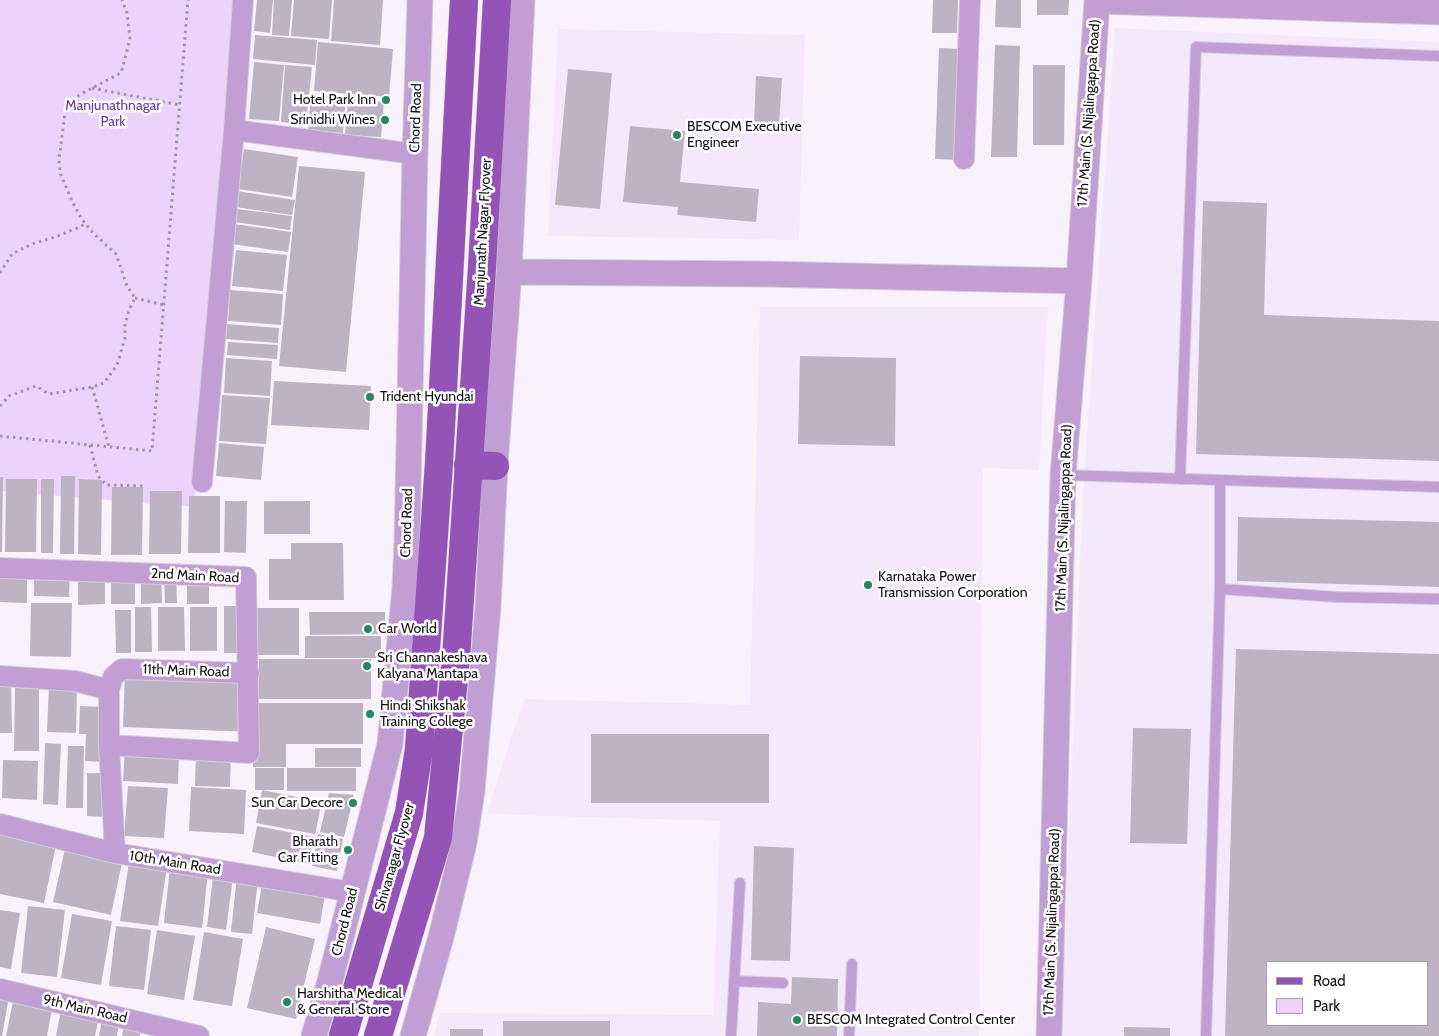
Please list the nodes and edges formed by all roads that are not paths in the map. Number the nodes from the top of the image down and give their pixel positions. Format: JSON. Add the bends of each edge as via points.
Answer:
{"nodes":[{"id":1,"x":243,"y":0,"type":"edge"},
{"id":2,"x":420,"y":0,"type":"edge"},
{"id":3,"x":464,"y":0,"type":"edge"},
{"id":4,"x":497,"y":0,"type":"edge"},
{"id":5,"x":522,"y":0,"type":"edge"},
{"id":6,"x":970,"y":0,"type":"edge"},
{"id":7,"x":1097,"y":0,"type":"edge"},
{"id":8,"x":1348,"y":4,"type":"edge"},
{"id":9,"x":1439,"y":12,"type":"edge"},
{"id":10,"x":1439,"y":56,"type":"edge"},
{"id":11,"x":234,"y":130,"type":"junction"},
{"id":12,"x":415,"y":154,"type":"junction"},
{"id":13,"x":964,"y":160,"type":"dead end"},
{"id":14,"x":509,"y":272,"type":"junction"},
{"id":15,"x":1079,"y":281,"type":"junction"},
{"id":16,"x":468,"y":464,"type":"junction"},
{"id":17,"x":495,"y":466,"type":"junction"},
{"id":18,"x":1063,"y":474,"type":"junction"},
{"id":19,"x":1180,"y":479,"type":"junction"},
{"id":20,"x":1220,"y":480,"type":"junction"},
{"id":21,"x":202,"y":482,"type":"dead end"},
{"id":22,"x":1439,"y":487,"type":"edge"},
{"id":23,"x":0,"y":568,"type":"edge"},
{"id":24,"x":1220,"y":589,"type":"junction"},
{"id":25,"x":1439,"y":600,"type":"edge"},
{"id":26,"x":249,"y":674,"type":"junction"},
{"id":27,"x":0,"y":676,"type":"edge"},
{"id":28,"x":109,"y":690,"type":"junction"},
{"id":29,"x":109,"y":745,"type":"junction"},
{"id":30,"x":0,"y":824,"type":"edge"},
{"id":31,"x":115,"y":853,"type":"junction"},
{"id":32,"x":740,"y":883,"type":"dead end"},
{"id":33,"x":352,"y":892,"type":"junction"},
{"id":34,"x":852,"y":964,"type":"dead end"},
{"id":35,"x":734,"y":981,"type":"junction"},
{"id":36,"x":783,"y":982,"type":"dead end"},
{"id":37,"x":0,"y":989,"type":"edge"},
{"id":38,"x":199,"y":1036,"type":"edge"},
{"id":39,"x":314,"y":1036,"type":"edge"},
{"id":40,"x":343,"y":1036,"type":"edge"},
{"id":41,"x":378,"y":1036,"type":"edge"},
{"id":42,"x":413,"y":1036,"type":"edge"},
{"id":43,"x":732,"y":1036,"type":"edge"},
{"id":44,"x":849,"y":1036,"type":"edge"},
{"id":45,"x":1049,"y":1036,"type":"edge"},
{"id":46,"x":1206,"y":1036,"type":"edge"}],
"edges":[{"from":1,"to":11,"type":"street"},
{"from":2,"to":12,"type":"street","name":"Chord Road"},
{"from":3,"to":40,"type":"main road","name":"Shivanagar Flyover","via":[[439,463],[419,749],[409,813]]},
{"from":4,"to":16,"type":"main road","name":"Manjunath Nagar Flyover"},
{"from":5,"to":14,"type":"street"},
{"from":6,"to":13,"type":"street"},
{"from":7,"to":8,"type":"street"},
{"from":7,"to":15,"type":"street","name":"17th Main (S. Nijalingappa Road)"},
{"from":8,"to":9,"type":"street"},
{"from":10,"to":19,"type":"lane","via":[[1196,47]]},
{"from":11,"to":12,"type":"street"},
{"from":11,"to":21,"type":"street"},
{"from":12,"to":33,"type":"street","name":"Chord Road","via":[[405,587],[390,744]]},
{"from":14,"to":15,"type":"street"},
{"from":14,"to":17,"type":"street"},
{"from":15,"to":18,"type":"street","name":"17th Main (S. Nijalingappa Road)"},
{"from":16,"to":17,"type":"main road"},
{"from":16,"to":41,"type":"main road","via":[[456,658],[438,838]]},
{"from":17,"to":42,"type":"street","via":[[487,616],[472,791],[464,843]]},
{"from":18,"to":19,"type":"lane"},
{"from":18,"to":45,"type":"street","name":"17th Main (S. Nijalingappa Road)"},
{"from":19,"to":20,"type":"lane"},
{"from":20,"to":22,"type":"lane"},
{"from":20,"to":24,"type":"lane"},
{"from":23,"to":26,"type":"street","name":"2nd Main Road","via":[[246,577]]},
{"from":24,"to":25,"type":"lane"},
{"from":24,"to":46,"type":"lane"},
{"from":26,"to":28,"type":"street","name":"11th Main Road","via":[[122,669],[113,677]]},
{"from":26,"to":29,"type":"street","name":"2nd Main Road","via":[[249,753]]},
{"from":27,"to":28,"type":"street","via":[[75,682]]},
{"from":28,"to":29,"type":"street"},
{"from":29,"to":31,"type":"street"},
{"from":30,"to":31,"type":"street","name":"10th Main Road"},
{"from":31,"to":33,"type":"street","name":"10th Main Road"},
{"from":32,"to":35,"type":"lane"},
{"from":33,"to":39,"type":"street","name":"Chord Road"},
{"from":34,"to":44,"type":"lane"},
{"from":35,"to":36,"type":"lane"},
{"from":35,"to":43,"type":"lane"},
{"from":37,"to":38,"type":"street","name":"9th Main Road"}]}
